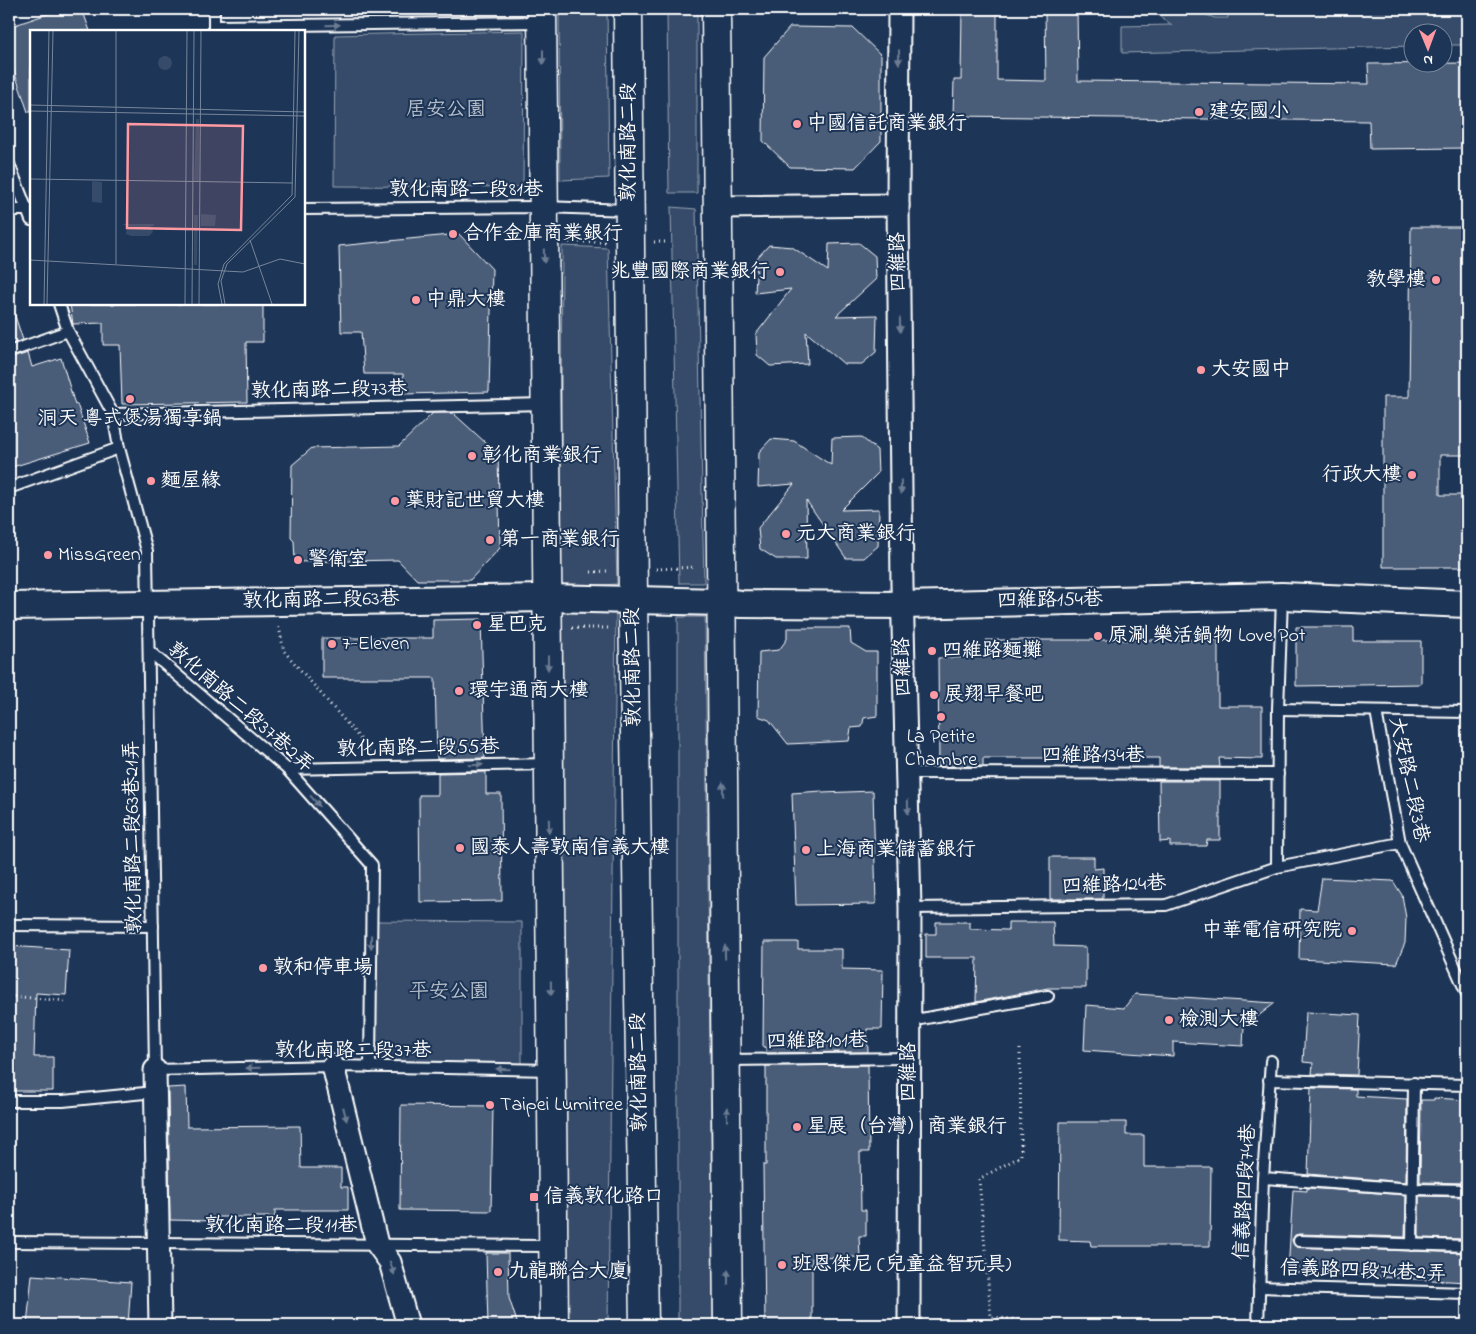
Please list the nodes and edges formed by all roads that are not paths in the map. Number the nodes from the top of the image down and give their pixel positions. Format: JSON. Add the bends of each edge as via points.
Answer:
{"nodes":[{"id":1,"x":214,"y":9,"type":"edge"},
{"id":2,"x":628,"y":9,"type":"edge"},
{"id":3,"x":716,"y":9,"type":"edge"},
{"id":4,"x":899,"y":9,"type":"edge"},
{"id":5,"x":542,"y":15,"type":"edge"},
{"id":6,"x":214,"y":29,"type":"edge"},
{"id":7,"x":9,"y":164,"type":"edge"},
{"id":8,"x":898,"y":205,"type":"junction"},
{"id":9,"x":544,"y":207,"type":"junction"},
{"id":10,"x":305,"y":208,"type":"edge"},
{"id":11,"x":718,"y":208,"type":"junction"},
{"id":12,"x":9,"y":210,"type":"edge"},
{"id":13,"x":629,"y":210,"type":"junction"},
{"id":14,"x":30,"y":213,"type":"edge"},
{"id":15,"x":59,"y":305,"type":"edge"},
{"id":16,"x":68,"y":331,"type":"junction"},
{"id":17,"x":9,"y":352,"type":"edge"},
{"id":18,"x":546,"y":404,"type":"junction"},
{"id":19,"x":114,"y":414,"type":"junction"},
{"id":20,"x":119,"y":448,"type":"junction"},
{"id":21,"x":9,"y":488,"type":"edge"},
{"id":22,"x":1282,"y":596,"type":"junction"},
{"id":23,"x":547,"y":598,"type":"junction"},
{"id":24,"x":633,"y":599,"type":"junction"},
{"id":25,"x":722,"y":602,"type":"junction"},
{"id":26,"x":148,"y":604,"type":"junction"},
{"id":27,"x":902,"y":604,"type":"junction"},
{"id":28,"x":1467,"y":604,"type":"edge"},
{"id":29,"x":9,"y":606,"type":"edge"},
{"id":30,"x":149,"y":651,"type":"junction"},
{"id":31,"x":1278,"y":709,"type":"junction"},
{"id":32,"x":1376,"y":711,"type":"junction"},
{"id":33,"x":1467,"y":712,"type":"edge"},
{"id":34,"x":549,"y":764,"type":"junction"},
{"id":35,"x":287,"y":768,"type":"junction"},
{"id":36,"x":908,"y":773,"type":"junction"},
{"id":37,"x":1278,"y":774,"type":"junction"},
{"id":38,"x":1400,"y":843,"type":"junction"},
{"id":39,"x":1277,"y":866,"type":"junction"},
{"id":40,"x":910,"y":908,"type":"junction"},
{"id":41,"x":9,"y":925,"type":"edge"},
{"id":42,"x":153,"y":926,"type":"junction"},
{"id":43,"x":1467,"y":994,"type":"edge"},
{"id":44,"x":1048,"y":996,"type":"dead end"},
{"id":45,"x":910,"y":1021,"type":"junction"},
{"id":46,"x":909,"y":1058,"type":"junction"},
{"id":47,"x":726,"y":1060,"type":"junction"},
{"id":48,"x":1270,"y":1061,"type":"dead end"},
{"id":49,"x":333,"y":1066,"type":"junction"},
{"id":50,"x":370,"y":1067,"type":"junction"},
{"id":51,"x":155,"y":1070,"type":"junction"},
{"id":52,"x":552,"y":1070,"type":"junction"},
{"id":53,"x":1269,"y":1080,"type":"junction"},
{"id":54,"x":1414,"y":1083,"type":"junction"},
{"id":55,"x":1467,"y":1085,"type":"edge"},
{"id":56,"x":155,"y":1092,"type":"junction"},
{"id":57,"x":9,"y":1101,"type":"edge"},
{"id":58,"x":1263,"y":1178,"type":"junction"},
{"id":59,"x":1413,"y":1189,"type":"junction"},
{"id":60,"x":1467,"y":1190,"type":"edge"},
{"id":61,"x":1299,"y":1240,"type":"dead end"},
{"id":62,"x":9,"y":1242,"type":"edge"},
{"id":63,"x":159,"y":1244,"type":"junction"},
{"id":64,"x":377,"y":1244,"type":"junction"},
{"id":65,"x":1412,"y":1245,"type":"junction"},
{"id":66,"x":553,"y":1246,"type":"junction"},
{"id":67,"x":1467,"y":1246,"type":"edge"},
{"id":68,"x":1259,"y":1287,"type":"junction"},
{"id":69,"x":1467,"y":1292,"type":"edge"},
{"id":70,"x":160,"y":1325,"type":"edge"},
{"id":71,"x":408,"y":1325,"type":"edge"},
{"id":72,"x":554,"y":1325,"type":"edge"},
{"id":73,"x":644,"y":1325,"type":"edge"},
{"id":74,"x":728,"y":1325,"type":"edge"},
{"id":75,"x":910,"y":1325,"type":"edge"},
{"id":76,"x":1258,"y":1325,"type":"edge"}],
"edges":[{"from":1,"to":6,"type":"lane"},
{"from":2,"to":13,"type":"main road","name":"敦化南路二段"},
{"from":3,"to":11,"type":"main road"},
{"from":4,"to":8,"type":"street","name":"四維路","one_way":true},
{"from":6,"to":5,"type":"lane","one_way":true},
{"from":5,"to":9,"type":"main road","one_way":true},
{"from":7,"to":14,"type":"lane"},
{"from":8,"to":11,"type":"street"},
{"from":8,"to":27,"type":"street","name":"四維路","one_way":true},
{"from":9,"to":10,"type":"lane","name":"敦化南路二段81巷"},
{"from":9,"to":13,"type":"lane","name":"敦化南路二段81巷"},
{"from":9,"to":18,"type":"main road","one_way":true},
{"from":11,"to":25,"type":"main road"},
{"from":12,"to":14,"type":"lane"},
{"from":13,"to":24,"type":"main road","name":"敦化南路二段"},
{"from":15,"to":16,"type":"lane"},
{"from":16,"to":17,"type":"lane"},
{"from":16,"to":19,"type":"lane"},
{"from":18,"to":19,"type":"lane","name":"敦化南路二段73巷"},
{"from":18,"to":23,"type":"main road"},
{"from":19,"to":20,"type":"lane","name":"敦化南路二段63巷21弄"},
{"from":20,"to":21,"type":"lane"},
{"from":20,"to":26,"type":"lane","name":"敦化南路二段63巷21弄","via":[[147,552]]},
{"from":22,"to":27,"type":"street","name":"四維路154巷"},
{"from":22,"to":28,"type":"street","name":"四維路154巷"},
{"from":22,"to":31,"type":"lane"},
{"from":23,"to":24,"type":"street","name":"敦化南路二段63巷"},
{"from":23,"to":26,"type":"street","name":"敦化南路二段63巷"},
{"from":23,"to":34,"type":"main road","one_way":true},
{"from":24,"to":25,"type":"street","name":"四維路154巷"},
{"from":24,"to":73,"type":"main road","name":"敦化南路二段"},
{"from":25,"to":27,"type":"street","name":"四維路154巷"},
{"from":47,"to":25,"type":"main road","one_way":true},
{"from":26,"to":29,"type":"street","name":"敦化南路二段63巷"},
{"from":26,"to":30,"type":"lane","name":"敦化南路二段63巷21弄"},
{"from":27,"to":36,"type":"street","name":"四維路"},
{"from":30,"to":35,"type":"lane","name":"敦化南路二段37巷2弄"},
{"from":30,"to":42,"type":"lane","name":"敦化南路二段63巷21弄"},
{"from":31,"to":32,"type":"lane"},
{"from":31,"to":37,"type":"lane"},
{"from":32,"to":33,"type":"lane"},
{"from":32,"to":38,"type":"lane","name":"大安路二段3巷"},
{"from":35,"to":34,"type":"lane","name":"敦化南路二段55巷","one_way":true},
{"from":34,"to":52,"type":"main road","one_way":true},
{"from":35,"to":50,"type":"lane","name":"敦化南路二段37巷2弄","one_way":true,"via":[[372,865]]},
{"from":36,"to":37,"type":"lane","name":"四維路134巷"},
{"from":36,"to":40,"type":"street","name":"四維路","one_way":true},
{"from":37,"to":39,"type":"lane"},
{"from":38,"to":39,"type":"lane","name":"四維路124巷"},
{"from":38,"to":43,"type":"lane","name":"大安路二段3巷"},
{"from":39,"to":40,"type":"lane","name":"四維路124巷","via":[[1166,905]]},
{"from":40,"to":45,"type":"street","name":"四維路"},
{"from":41,"to":42,"type":"lane"},
{"from":42,"to":51,"type":"lane","name":"敦化南路二段63巷21弄"},
{"from":44,"to":45,"type":"lane"},
{"from":45,"to":46,"type":"street","name":"四維路"},
{"from":46,"to":47,"type":"lane","name":"四維路101巷"},
{"from":46,"to":75,"type":"street","name":"四維路"},
{"from":74,"to":47,"type":"main road","one_way":true},
{"from":48,"to":53,"type":"lane","name":"信義路四段74巷"},
{"from":49,"to":50,"type":"lane","name":"敦化南路二段37巷"},
{"from":49,"to":51,"type":"lane","name":"敦化南路二段37巷","one_way":true},
{"from":49,"to":64,"type":"street","one_way":true},
{"from":52,"to":50,"type":"lane","name":"敦化南路二段37巷","one_way":true},
{"from":51,"to":56,"type":"street"},
{"from":52,"to":66,"type":"main road"},
{"from":53,"to":54,"type":"lane"},
{"from":53,"to":58,"type":"lane","name":"信義路四段74巷"},
{"from":54,"to":55,"type":"lane"},
{"from":54,"to":59,"type":"lane"},
{"from":56,"to":57,"type":"lane","via":[[63,1101]]},
{"from":56,"to":63,"type":"street"},
{"from":58,"to":59,"type":"lane"},
{"from":58,"to":68,"type":"lane","name":"信義路四段74巷"},
{"from":59,"to":60,"type":"lane"},
{"from":59,"to":65,"type":"lane"},
{"from":61,"to":65,"type":"lane"},
{"from":62,"to":63,"type":"lane","name":"敦化南路二段11巷"},
{"from":63,"to":64,"type":"lane","name":"敦化南路二段11巷"},
{"from":63,"to":70,"type":"street"},
{"from":64,"to":66,"type":"lane","name":"敦化南路二段11巷"},
{"from":64,"to":71,"type":"street","one_way":true,"via":[[390,1262]]},
{"from":65,"to":67,"type":"lane"},
{"from":66,"to":72,"type":"main road"},
{"from":68,"to":69,"type":"lane","name":"信義路四段74巷2弄"},
{"from":68,"to":76,"type":"lane","name":"信義路四段74巷"}]}
